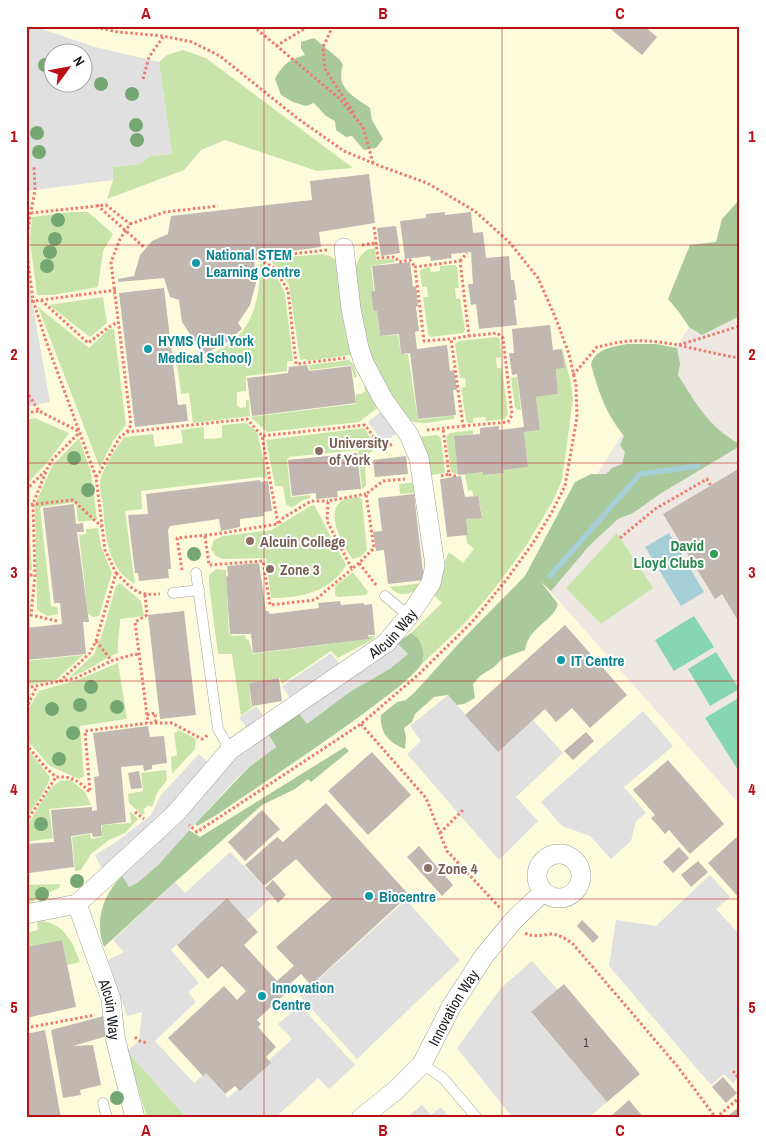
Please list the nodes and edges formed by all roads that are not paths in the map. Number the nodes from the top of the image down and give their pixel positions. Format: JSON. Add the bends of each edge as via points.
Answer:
{"nodes":[{"id":1,"x":344,"y":248,"type":"road end"},
{"id":2,"x":196,"y":573,"type":"dead end"},
{"id":3,"x":198,"y":590,"type":"junction"},
{"id":4,"x":173,"y":593,"type":"road end"},
{"id":5,"x":385,"y":596,"type":"road end"},
{"id":6,"x":409,"y":616,"type":"junction"},
{"id":7,"x":230,"y":750,"type":"junction"},
{"id":8,"x":543,"y":892,"type":"dead end"},
{"id":9,"x":77,"y":904,"type":"junction"},
{"id":10,"x":26,"y":914,"type":"edge"},
{"id":11,"x":422,"y":1064,"type":"junction"},
{"id":12,"x":103,"y":1103,"type":"dead end"},
{"id":13,"x":107,"y":1118,"type":"edge"},
{"id":14,"x":135,"y":1118,"type":"edge"},
{"id":15,"x":361,"y":1118,"type":"edge"},
{"id":16,"x":477,"y":1118,"type":"edge"}],
"edges":[{"from":1,"to":6,"type":"street","name":"Alcuin Way","via":[[351,309],[364,363],[383,399],[409,435],[419,458],[435,565],[431,584]]},
{"from":2,"to":3,"type":"lane"},
{"from":3,"to":4,"type":"lane"},
{"from":3,"to":7,"type":"lane","via":[[218,729]]},
{"from":5,"to":6,"type":"lane"},
{"from":6,"to":7,"type":"street","name":"Alcuin Way","via":[[386,643]]},
{"from":7,"to":9,"type":"street","name":"Alcuin Way","via":[[176,813]]},
{"from":8,"to":11,"type":"street","name":"Innovation Way","via":[[484,956],[450,1007]]},
{"from":9,"to":10,"type":"street"},
{"from":9,"to":14,"type":"street","name":"Alcuin Way","via":[[112,999],[115,1037]]},
{"from":11,"to":15,"type":"street","name":"Innovation Way"},
{"from":11,"to":16,"type":"lane","via":[[443,1078]]},
{"from":12,"to":13,"type":"lane"}]}
